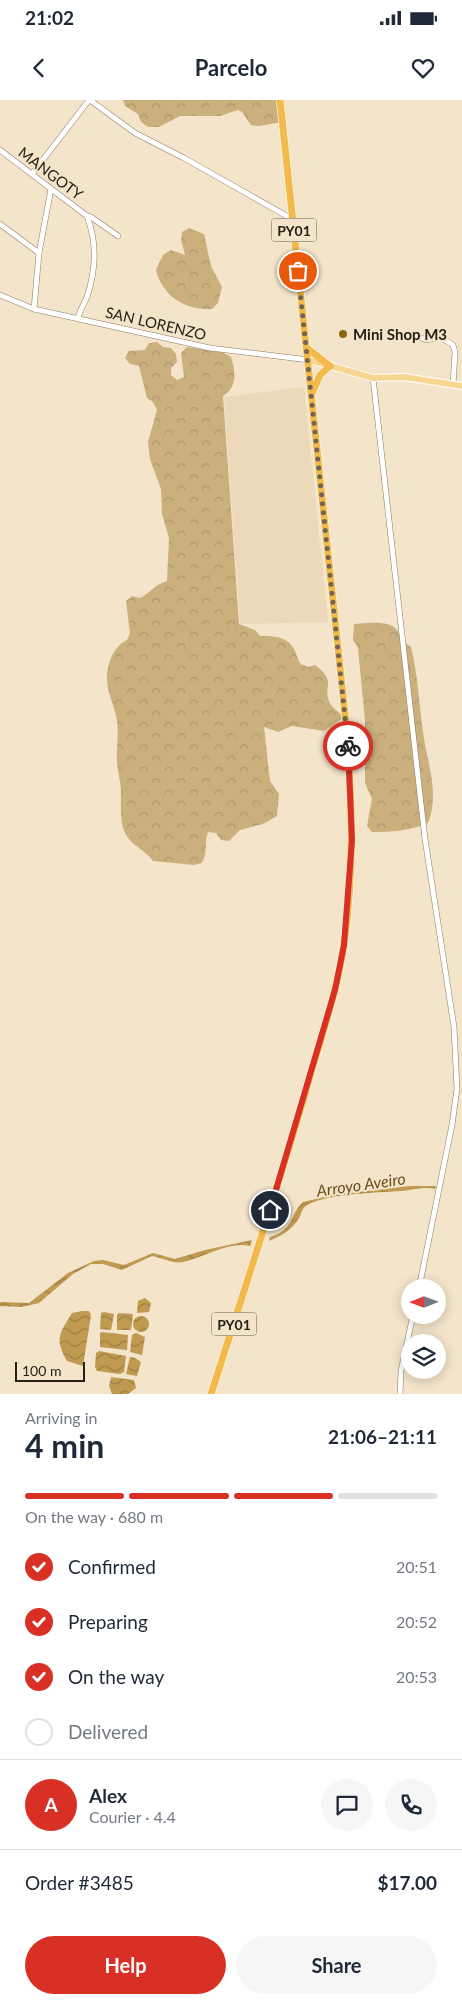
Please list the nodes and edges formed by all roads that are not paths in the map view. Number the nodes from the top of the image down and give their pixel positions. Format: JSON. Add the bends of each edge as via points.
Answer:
{"nodes":[{"id":1,"x":90,"y":100,"type":"edge"},
{"id":2,"x":280,"y":100,"type":"edge"},
{"id":3,"x":0,"y":150,"type":"edge"},
{"id":4,"x":32,"y":174,"type":"junction"},
{"id":5,"x":51,"y":189,"type":"junction"},
{"id":6,"x":87,"y":216,"type":"junction"},
{"id":7,"x":292,"y":219,"type":"junction"},
{"id":8,"x":0,"y":224,"type":"edge"},
{"id":9,"x":118,"y":236,"type":"dead end"},
{"id":10,"x":39,"y":253,"type":"junction"},
{"id":11,"x":0,"y":296,"type":"edge"},
{"id":12,"x":34,"y":309,"type":"junction"},
{"id":13,"x":78,"y":318,"type":"junction"},
{"id":14,"x":419,"y":336,"type":"dead end"},
{"id":15,"x":308,"y":348,"type":"junction"},
{"id":16,"x":309,"y":360,"type":"junction"},
{"id":17,"x":330,"y":366,"type":"junction"},
{"id":18,"x":372,"y":378,"type":"junction"},
{"id":19,"x":453,"y":385,"type":"junction"},
{"id":20,"x":462,"y":386,"type":"edge"},
{"id":21,"x":312,"y":394,"type":"junction"},
{"id":22,"x":421,"y":1279,"type":"edge"},
{"id":23,"x":411,"y":1324,"type":"edge"},
{"id":24,"x":211,"y":1394,"type":"edge"},
{"id":25,"x":400,"y":1394,"type":"edge"}],
"edges":[{"from":1,"to":4,"type":"street"},
{"from":1,"to":7,"type":"street","via":[[135,133]]},
{"from":2,"to":7,"type":"highway","number":"PY01"},
{"from":3,"to":4,"type":"street","name":"MANGOTY"},
{"from":4,"to":5,"type":"street","name":"MANGOTY"},
{"from":5,"to":6,"type":"street","name":"MANGOTY"},
{"from":5,"to":10,"type":"street"},
{"from":6,"to":9,"type":"street","name":"MANGOTY"},
{"from":6,"to":13,"type":"street","name":"MANGOTY","via":[[93,231],[94,254],[90,286]]},
{"from":7,"to":15,"type":"highway","number":"PY01"},
{"from":8,"to":10,"type":"street"},
{"from":10,"to":12,"type":"street"},
{"from":11,"to":12,"type":"street","name":"SAN LORENZO"},
{"from":12,"to":13,"type":"street","name":"SAN LORENZO"},
{"from":13,"to":16,"type":"street","name":"SAN LORENZO","via":[[210,348]]},
{"from":14,"to":19,"type":"street","via":[[426,340],[440,337],[453,346]]},
{"from":15,"to":16,"type":"highway","number":"PY01"},
{"from":15,"to":17,"type":"highway"},
{"from":16,"to":17,"type":"main road"},
{"from":16,"to":21,"type":"highway","number":"PY01"},
{"from":17,"to":18,"type":"main road"},
{"from":17,"to":21,"type":"highway","via":[[320,375]]},
{"from":18,"to":19,"type":"main road","via":[[404,377]]},
{"from":18,"to":22,"type":"street","via":[[425,839],[454,1027],[457,1089]]},
{"from":19,"to":20,"type":"main road"},
{"from":21,"to":24,"type":"highway","number":"PY01","via":[[350,778],[352,840],[344,945],[335,990]]},
{"from":23,"to":25,"type":"street","via":[[401,1371]]}]}
